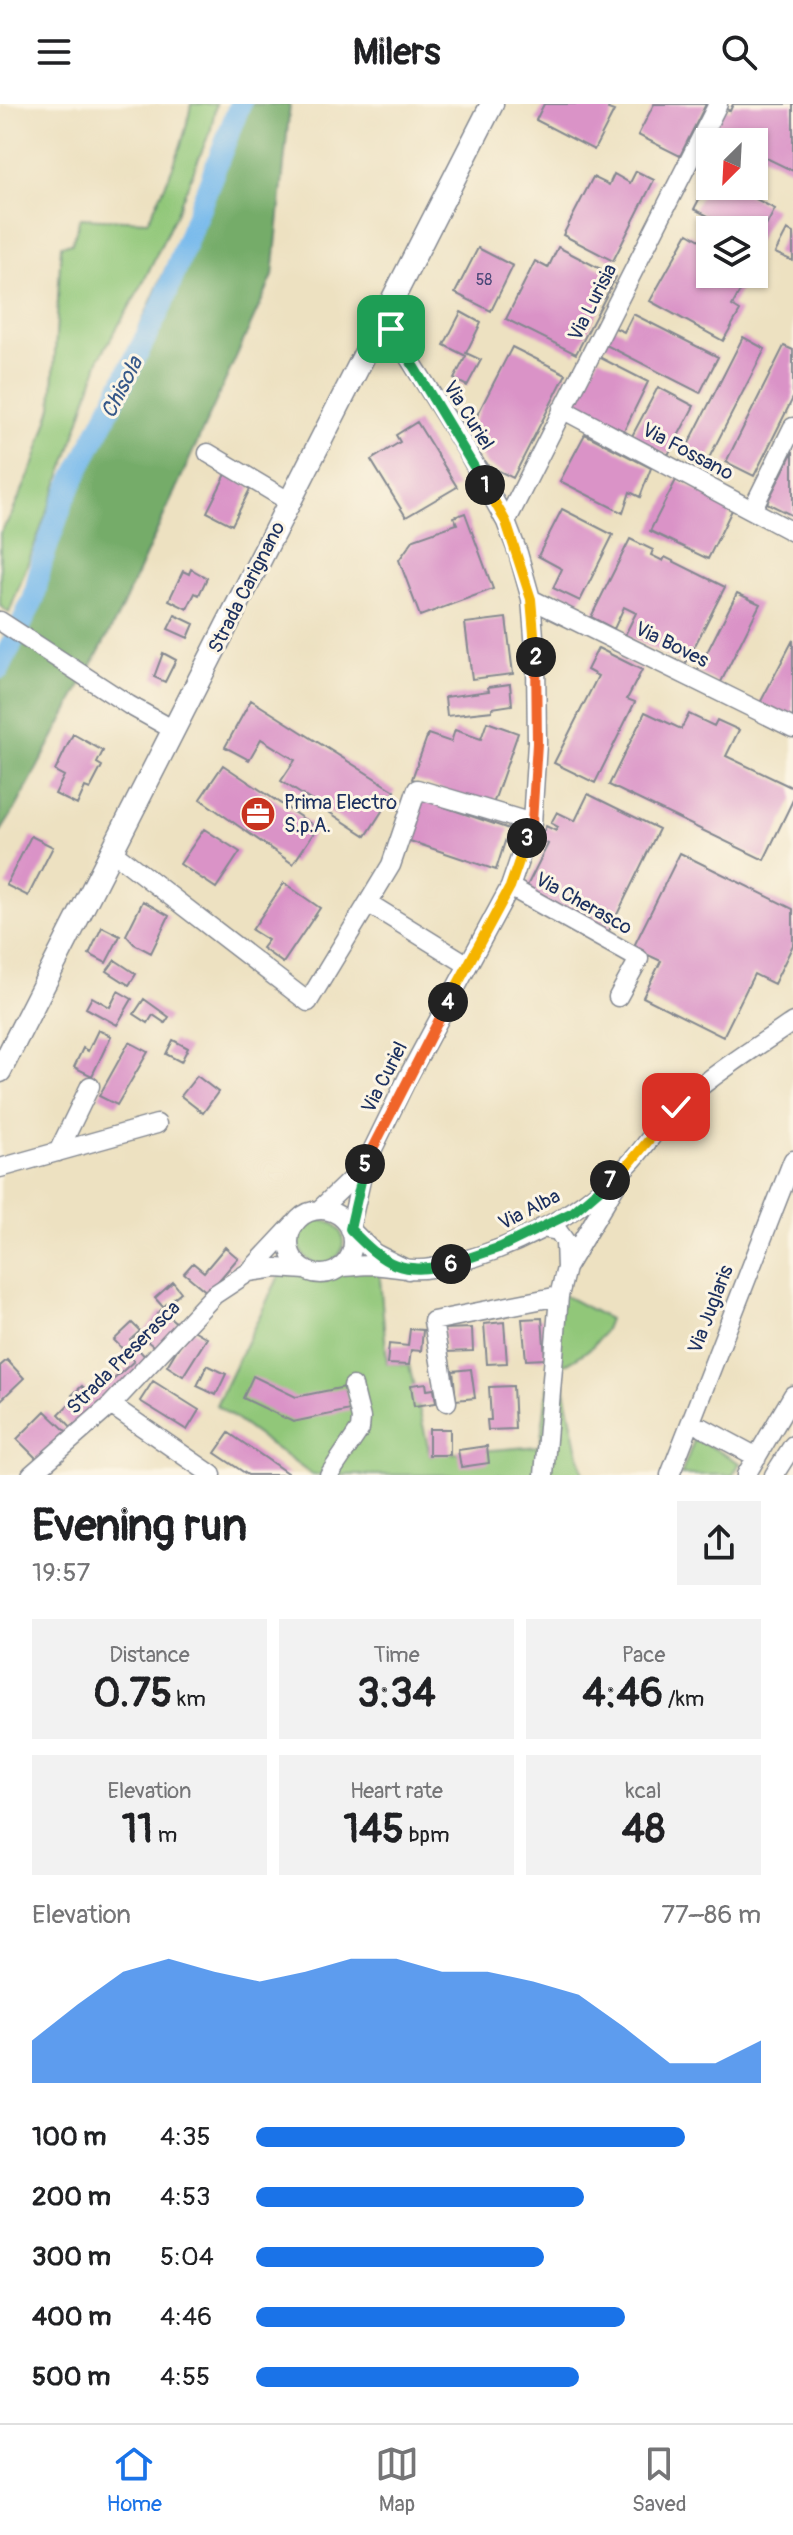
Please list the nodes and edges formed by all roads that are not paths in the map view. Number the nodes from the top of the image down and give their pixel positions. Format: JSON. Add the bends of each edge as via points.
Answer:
{"nodes":[{"id":1,"x":492,"y":104,"type":"edge"},
{"id":2,"x":718,"y":104,"type":"edge"},
{"id":3,"x":384,"y":318,"type":"junction"},
{"id":4,"x":562,"y":409,"type":"junction"},
{"id":5,"x":793,"y":427,"type":"edge"},
{"id":6,"x":208,"y":453,"type":"dead end"},
{"id":7,"x":290,"y":502,"type":"junction"},
{"id":8,"x":752,"y":510,"type":"junction"},
{"id":9,"x":506,"y":522,"type":"junction"},
{"id":10,"x":793,"y":532,"type":"edge"},
{"id":11,"x":531,"y":599,"type":"junction"},
{"id":12,"x":0,"y":621,"type":"edge"},
{"id":13,"x":793,"y":728,"type":"edge"},
{"id":14,"x":172,"y":729,"type":"junction"},
{"id":15,"x":532,"y":823,"type":"junction"},
{"id":16,"x":112,"y":851,"type":"junction"},
{"id":17,"x":510,"y":887,"type":"junction"},
{"id":18,"x":368,"y":903,"type":"junction"},
{"id":19,"x":468,"y":965,"type":"junction"},
{"id":20,"x":618,"y":997,"type":"dead end"},
{"id":21,"x":793,"y":1022,"type":"edge"},
{"id":22,"x":0,"y":1071,"type":"edge"},
{"id":23,"x":90,"y":1086,"type":"dead end"},
{"id":24,"x":157,"y":1124,"type":"dead end"},
{"id":25,"x":58,"y":1152,"type":"junction"},
{"id":26,"x":793,"y":1160,"type":"edge"},
{"id":27,"x":629,"y":1164,"type":"junction"},
{"id":28,"x":364,"y":1167,"type":"junction"},
{"id":29,"x":0,"y":1168,"type":"edge"},
{"id":30,"x":319,"y":1210,"type":"junction"},
{"id":31,"x":573,"y":1212,"type":"junction"},
{"id":32,"x":294,"y":1224,"type":"junction"},
{"id":33,"x":541,"y":1228,"type":"junction"},
{"id":34,"x":350,"y":1229,"type":"junction"},
{"id":35,"x":586,"y":1234,"type":"junction"},
{"id":36,"x":340,"y":1267,"type":"junction"},
{"id":37,"x":566,"y":1268,"type":"junction"},
{"id":38,"x":306,"y":1270,"type":"junction"},
{"id":39,"x":408,"y":1270,"type":"junction"},
{"id":40,"x":249,"y":1272,"type":"junction"},
{"id":41,"x":559,"y":1296,"type":"junction"},
{"id":42,"x":353,"y":1386,"type":"dead end"},
{"id":43,"x":793,"y":1395,"type":"edge"},
{"id":44,"x":447,"y":1402,"type":"dead end"},
{"id":45,"x":111,"y":1405,"type":"junction"},
{"id":46,"x":703,"y":1428,"type":"dead end"},
{"id":47,"x":793,"y":1445,"type":"edge"},
{"id":48,"x":752,"y":1464,"type":"edge"},
{"id":49,"x":31,"y":1475,"type":"edge"},
{"id":50,"x":212,"y":1475,"type":"edge"},
{"id":51,"x":329,"y":1475,"type":"edge"},
{"id":52,"x":544,"y":1475,"type":"edge"},
{"id":53,"x":670,"y":1475,"type":"edge"},
{"id":54,"x":774,"y":1475,"type":"edge"}],
"edges":[{"from":1,"to":3,"type":"main road","name":"Strada Carignano"},
{"from":2,"to":4,"type":"street","name":"Via Lurisia"},
{"from":3,"to":7,"type":"main road","name":"Strada Carignano"},
{"from":3,"to":9,"type":"street","name":"Via Curiel"},
{"from":4,"to":8,"type":"street","name":"Via Fossano"},
{"from":4,"to":9,"type":"street","name":"Via Lurisia"},
{"from":5,"to":8,"type":"street"},
{"from":6,"to":7,"type":"street"},
{"from":7,"to":14,"type":"main road","name":"Strada Carignano"},
{"from":8,"to":10,"type":"street","name":"Via Fossano"},
{"from":9,"to":11,"type":"street","name":"Via Curiel"},
{"from":11,"to":13,"type":"street","name":"Via Boves"},
{"from":11,"to":15,"type":"street","name":"Via Curiel","via":[[537,729]]},
{"from":12,"to":14,"type":"street"},
{"from":14,"to":16,"type":"main road","name":"Strada Carignano"},
{"from":15,"to":17,"type":"street","name":"Via Curiel"},
{"from":15,"to":18,"type":"street","via":[[417,789],[391,865]]},
{"from":16,"to":18,"type":"street","via":[[308,1002]]},
{"from":16,"to":22,"type":"main road","name":"Strada Carignano"},
{"from":17,"to":19,"type":"street","name":"Via Curiel"},
{"from":17,"to":20,"type":"street","name":"Via Cherasco","via":[[639,959]]},
{"from":18,"to":19,"type":"street"},
{"from":19,"to":28,"type":"street","name":"Via Curiel"},
{"from":21,"to":27,"type":"street","name":"Via Alba","via":[[676,1107]]},
{"from":23,"to":25,"type":"street"},
{"from":24,"to":25,"type":"street"},
{"from":25,"to":29,"type":"street"},
{"from":26,"to":53,"type":"street","name":"Via Juglaris"},
{"from":27,"to":31,"type":"street","name":"Via Alba"},
{"from":27,"to":35,"type":"street"},
{"from":28,"to":30,"type":"street","name":"Via Curiel"},
{"from":28,"to":34,"type":"street","name":"Via Curiel"},
{"from":30,"to":32,"type":"street"},
{"from":30,"to":34,"type":"street","via":[[343,1218]]},
{"from":31,"to":33,"type":"street","name":"Via Alba"},
{"from":31,"to":35,"type":"street","via":[[583,1217]]},
{"from":32,"to":38,"type":"street","via":[[292,1255]]},
{"from":32,"to":40,"type":"street","name":"Strada Preserasca"},
{"from":33,"to":37,"type":"street","via":[[558,1231],[565,1241]]},
{"from":33,"to":39,"type":"street","name":"Via Alba","via":[[462,1261]]},
{"from":34,"to":36,"type":"street","via":[[352,1250]]},
{"from":34,"to":39,"type":"street","via":[[374,1253]]},
{"from":35,"to":37,"type":"street"},
{"from":36,"to":38,"type":"street","via":[[330,1273]]},
{"from":36,"to":39,"type":"street","name":"Via Alba"},
{"from":37,"to":41,"type":"street"},
{"from":38,"to":40,"type":"street","name":"Strada Preserasca"},
{"from":40,"to":45,"type":"street","name":"Strada Preserasca","via":[[214,1295]]},
{"from":41,"to":44,"type":"street","via":[[433,1321]]},
{"from":41,"to":52,"type":"street"},
{"from":42,"to":51,"type":"street","via":[[360,1429]]},
{"from":43,"to":48,"type":"street"},
{"from":45,"to":49,"type":"street","name":"Strada Preserasca"},
{"from":45,"to":50,"type":"street"},
{"from":46,"to":48,"type":"street"},
{"from":47,"to":54,"type":"street"},
{"from":48,"to":54,"type":"street"}]}
